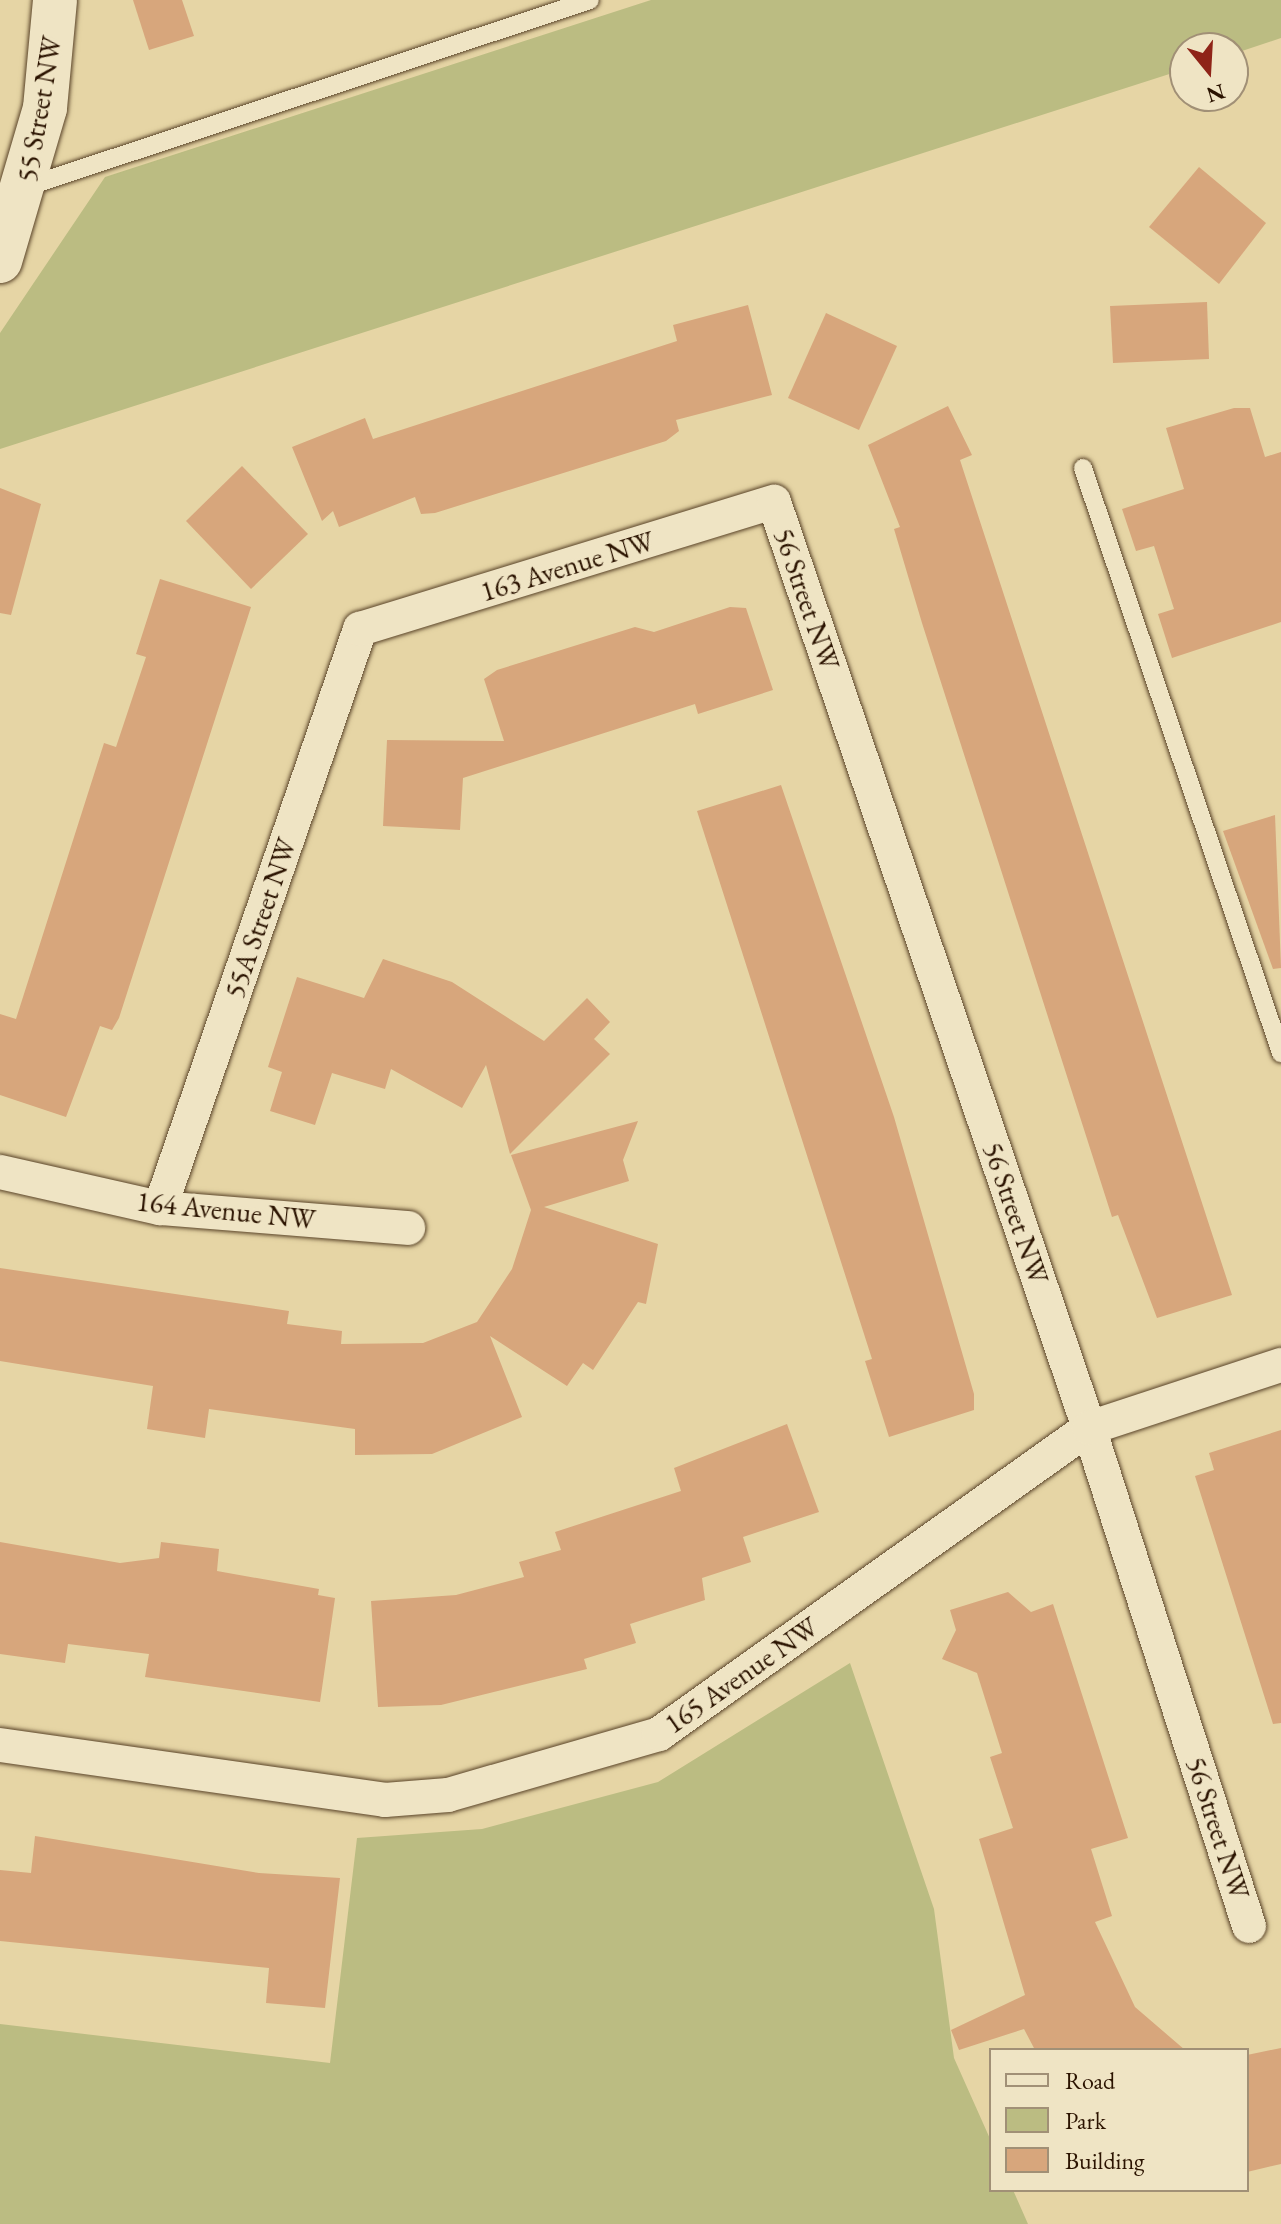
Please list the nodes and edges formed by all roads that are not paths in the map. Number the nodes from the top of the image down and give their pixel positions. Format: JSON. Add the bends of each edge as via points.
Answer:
{"nodes":[{"id":1,"x":55,"y":0,"type":"edge"},
{"id":2,"x":590,"y":0,"type":"edge"},
{"id":3,"x":26,"y":187,"type":"junction"},
{"id":4,"x":0,"y":261,"type":"edge"},
{"id":5,"x":1083,"y":468,"type":"dead end"},
{"id":6,"x":774,"y":502,"type":"joint"},
{"id":7,"x":360,"y":629,"type":"joint"},
{"id":8,"x":1281,"y":1053,"type":"edge"},
{"id":9,"x":0,"y":1172,"type":"edge"},
{"id":10,"x":160,"y":1208,"type":"junction"},
{"id":11,"x":408,"y":1228,"type":"dead end"},
{"id":12,"x":1281,"y":1365,"type":"edge"},
{"id":13,"x":1089,"y":1428,"type":"junction"},
{"id":14,"x":0,"y":1745,"type":"edge"},
{"id":15,"x":1249,"y":1926,"type":"dead end"}],
"edges":[{"from":1,"to":3,"type":"street","name":"55 Street NW","via":[[45,108]]},
{"from":2,"to":3,"type":"lane"},
{"from":3,"to":4,"type":"street","name":"55 Street NW"},
{"from":5,"to":8,"type":"lane"},
{"from":6,"to":7,"type":"street","name":"163 Avenue NW"},
{"from":6,"to":13,"type":"street","name":"56 Street NW"},
{"from":7,"to":10,"type":"street","name":"55A Street NW"},
{"from":9,"to":10,"type":"street","name":"164 Avenue NW"},
{"from":10,"to":11,"type":"street","name":"164 Avenue NW"},
{"from":12,"to":13,"type":"street","name":"165 Avenue NW"},
{"from":13,"to":14,"type":"street","name":"165 Avenue NW","via":[[659,1734],[584,1756],[448,1795],[385,1800]]},
{"from":13,"to":15,"type":"street","name":"56 Street NW"}]}
